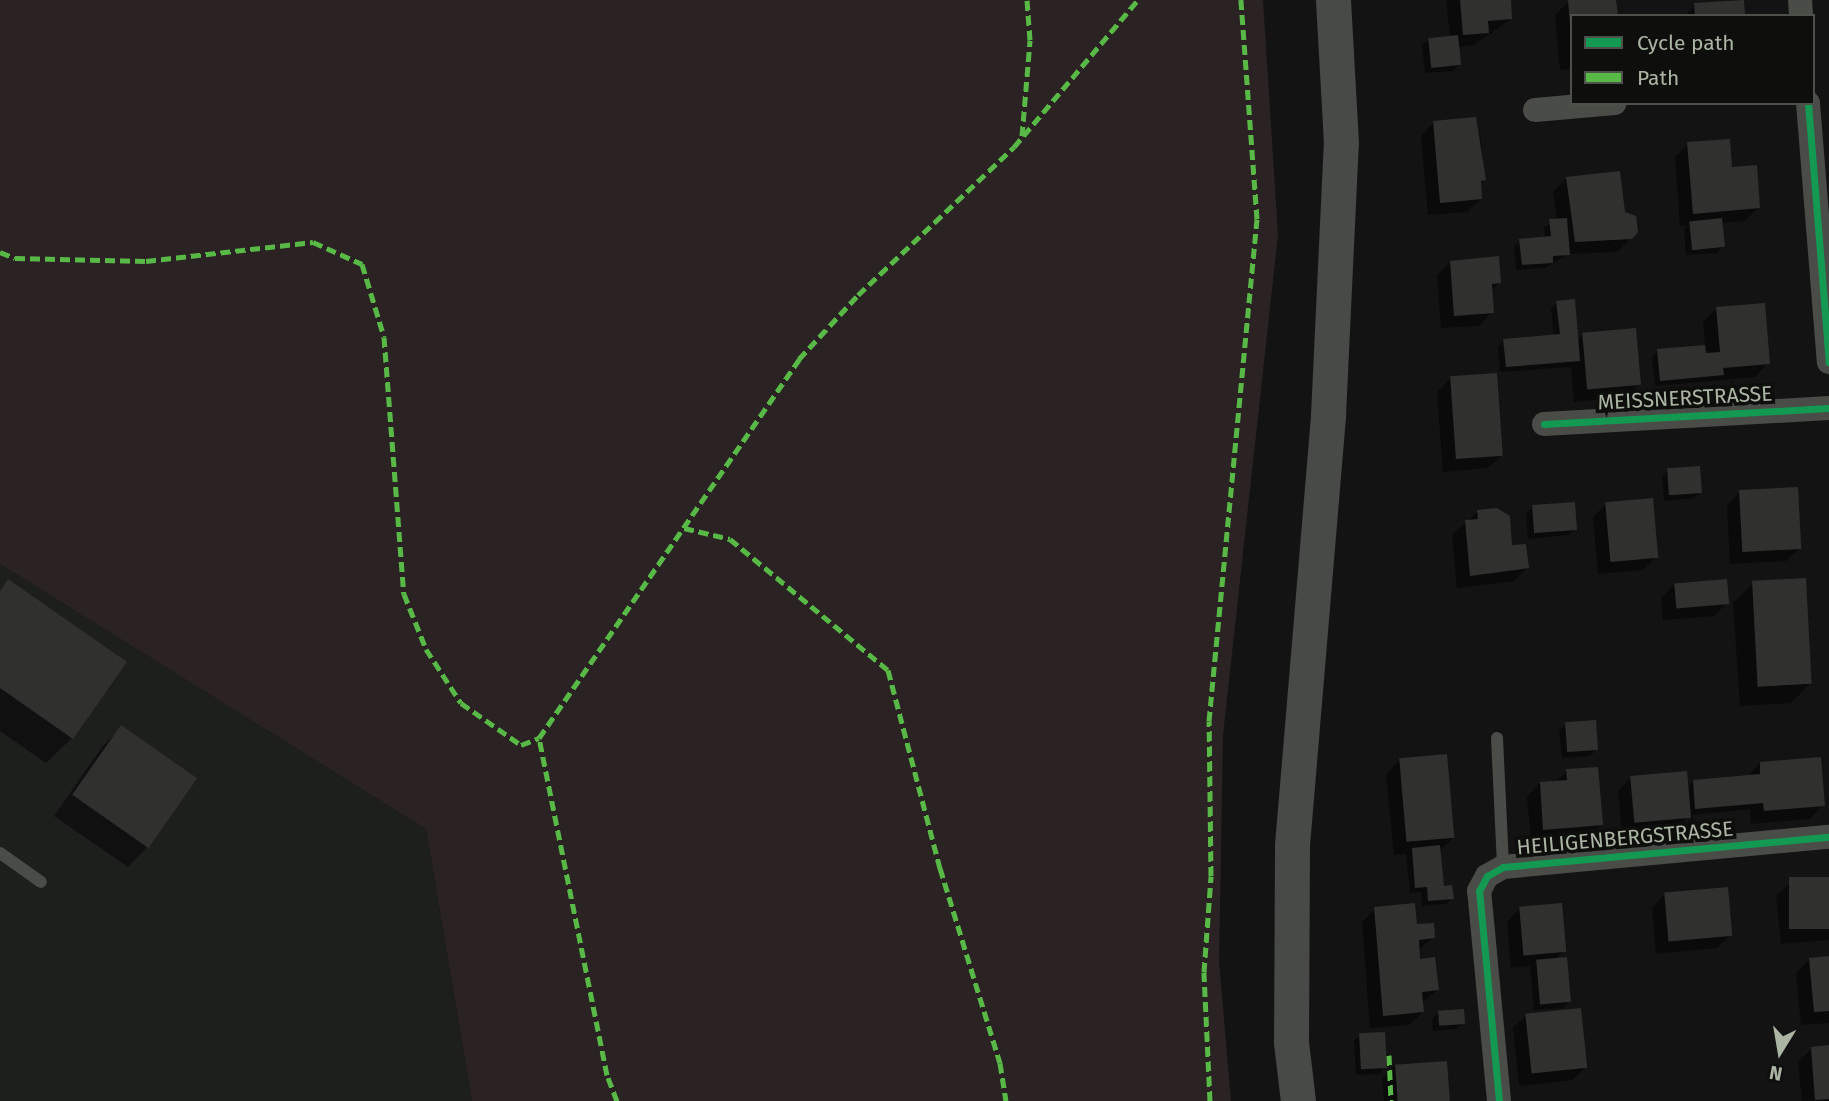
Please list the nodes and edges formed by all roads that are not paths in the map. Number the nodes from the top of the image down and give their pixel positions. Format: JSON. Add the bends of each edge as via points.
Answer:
{"nodes":[{"id":1,"x":1333,"y":0,"type":"edge"},
{"id":2,"x":1592,"y":105,"type":"edge"},
{"id":3,"x":1808,"y":105,"type":"edge"},
{"id":4,"x":1535,"y":110,"type":"dead end"},
{"id":5,"x":1826,"y":280,"type":"edge"},
{"id":6,"x":1829,"y":362,"type":"edge"},
{"id":7,"x":1829,"y":408,"type":"edge"},
{"id":8,"x":1544,"y":424,"type":"dead end"},
{"id":9,"x":1497,"y":738,"type":"dead end"},
{"id":10,"x":1829,"y":837,"type":"edge"},
{"id":11,"x":0,"y":853,"type":"edge"},
{"id":12,"x":1503,"y":867,"type":"junction"},
{"id":13,"x":41,"y":882,"type":"dead end"},
{"id":14,"x":1298,"y":1101,"type":"edge"},
{"id":15,"x":1499,"y":1101,"type":"edge"}],
"edges":[{"from":1,"to":14,"type":"main road","via":[[1341,143],[1329,388],[1292,845],[1291,1042]]},
{"from":2,"to":4,"type":"street"},
{"from":3,"to":5,"type":"street"},
{"from":5,"to":6,"type":"street"},
{"from":7,"to":8,"type":"street","name":"MEISSNERSTRASSE"},
{"from":9,"to":12,"type":"lane"},
{"from":10,"to":12,"type":"street","name":"HEILIGENBERGSTRASSE"},
{"from":11,"to":13,"type":"lane"},
{"from":12,"to":15,"type":"street","name":"HEILIGENBERGSTRASSE","via":[[1487,876],[1479,891]]}]}
